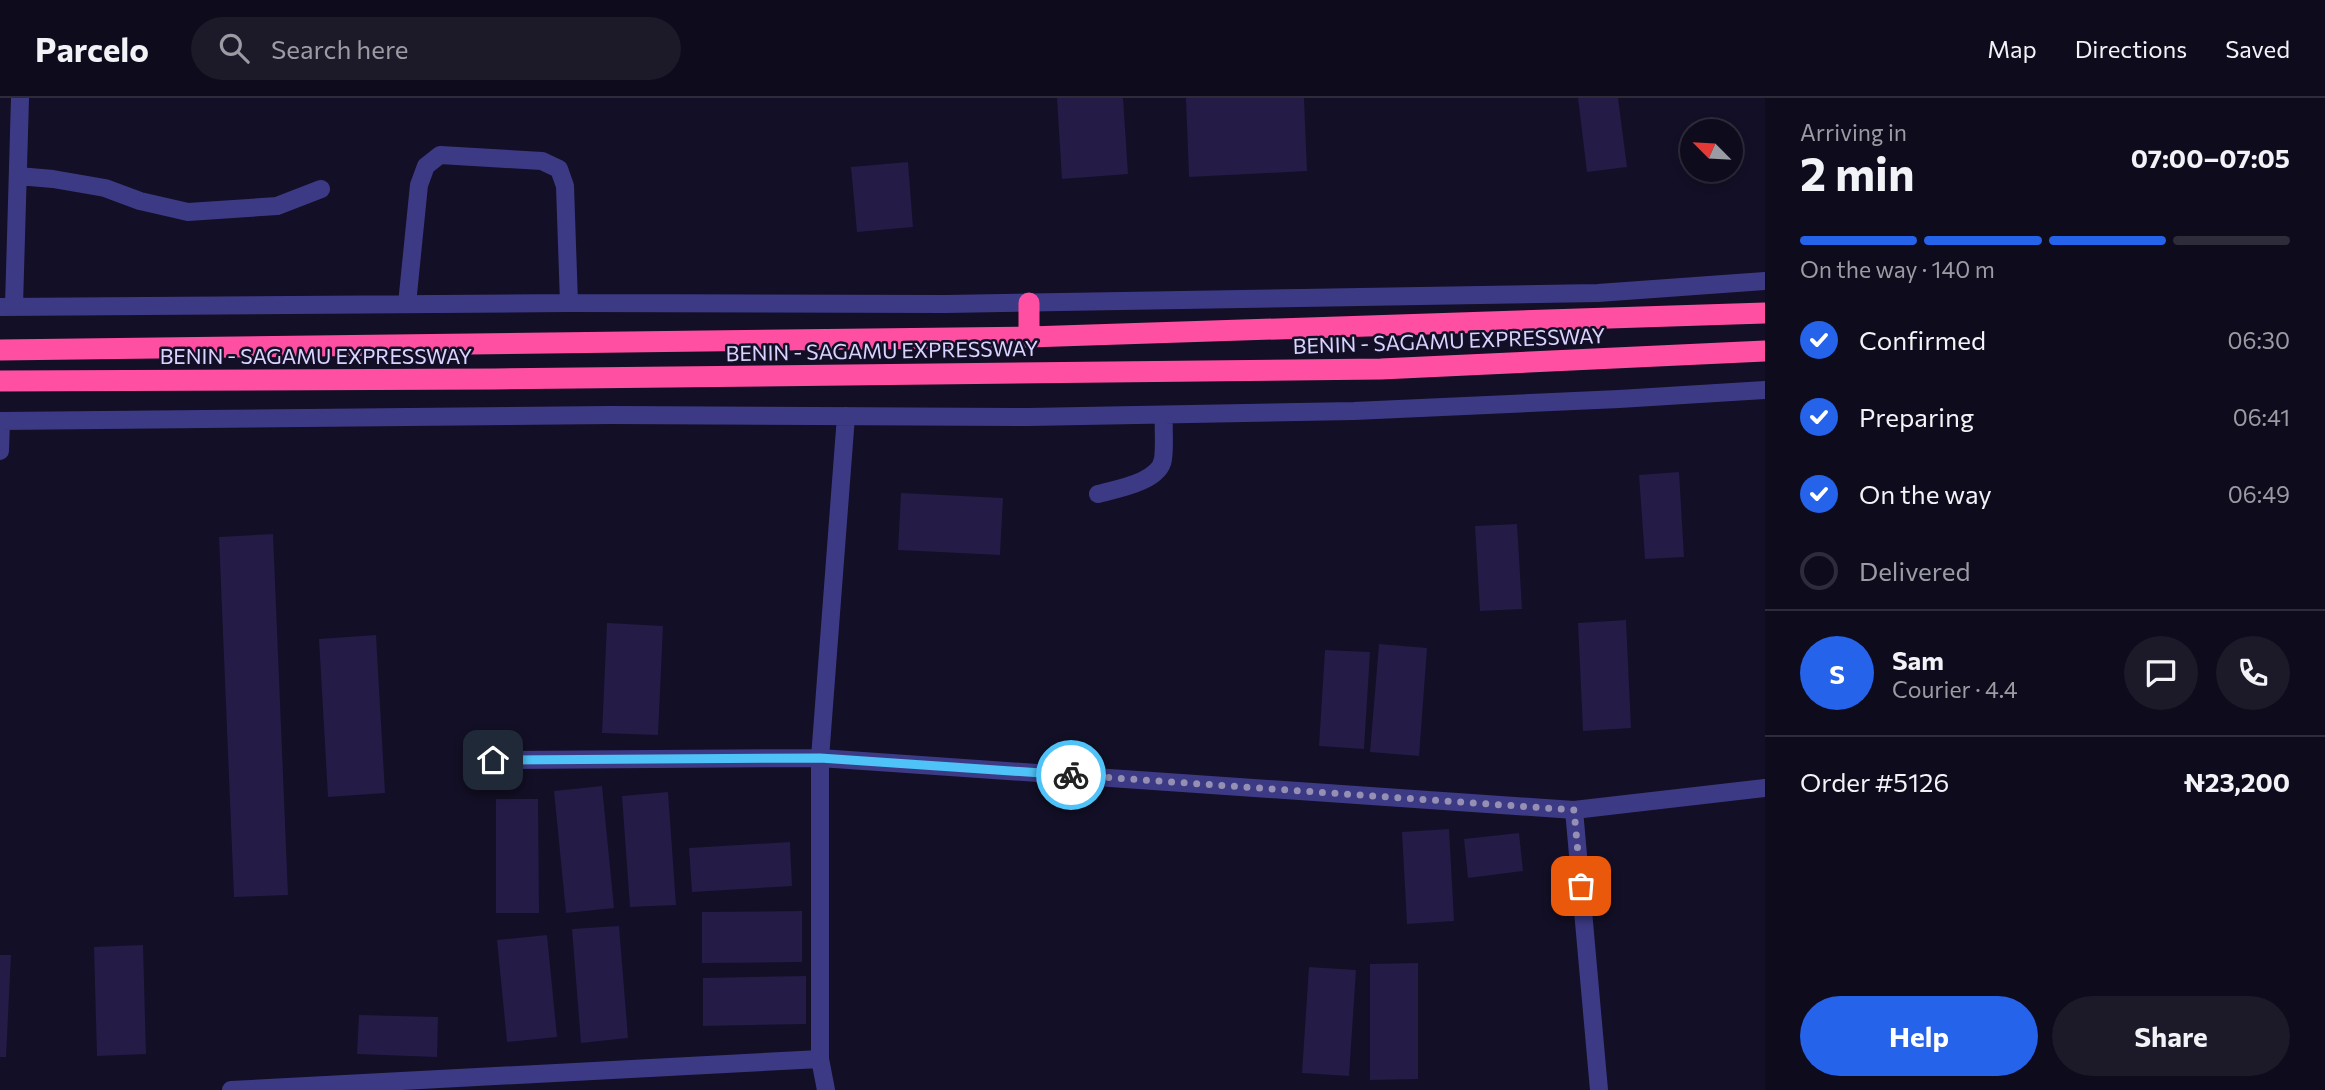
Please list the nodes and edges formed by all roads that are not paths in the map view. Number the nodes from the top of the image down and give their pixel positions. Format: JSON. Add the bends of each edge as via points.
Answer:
{"nodes":[{"id":1,"x":20,"y":98,"type":"edge"},
{"id":2,"x":18,"y":176,"type":"junction"},
{"id":3,"x":321,"y":189,"type":"dead end"},
{"id":4,"x":1765,"y":281,"type":"edge"},
{"id":5,"x":569,"y":303,"type":"junction"},
{"id":6,"x":1029,"y":303,"type":"junction"},
{"id":7,"x":407,"y":304,"type":"junction"},
{"id":8,"x":7,"y":307,"type":"edge"},
{"id":9,"x":1765,"y":313,"type":"edge"},
{"id":10,"x":1029,"y":337,"type":"junction"},
{"id":11,"x":0,"y":349,"type":"edge"},
{"id":12,"x":1765,"y":351,"type":"edge"},
{"id":13,"x":0,"y":381,"type":"edge"},
{"id":14,"x":1765,"y":390,"type":"edge"},
{"id":15,"x":1164,"y":415,"type":"junction"},
{"id":16,"x":846,"y":416,"type":"junction"},
{"id":17,"x":1,"y":421,"type":"edge"},
{"id":18,"x":0,"y":451,"type":"edge"},
{"id":19,"x":1098,"y":494,"type":"dead end"},
{"id":20,"x":820,"y":758,"type":"junction"},
{"id":21,"x":493,"y":760,"type":"dead end"},
{"id":22,"x":1765,"y":788,"type":"edge"},
{"id":23,"x":1574,"y":810,"type":"junction"},
{"id":24,"x":820,"y":1059,"type":"junction"},
{"id":25,"x":339,"y":1088,"type":"edge"},
{"id":26,"x":231,"y":1090,"type":"edge"},
{"id":27,"x":826,"y":1090,"type":"edge"},
{"id":28,"x":1599,"y":1090,"type":"edge"}],
"edges":[{"from":1,"to":2,"type":"street"},
{"from":2,"to":3,"type":"street","via":[[105,188],[188,212],[277,206]]},
{"from":2,"to":8,"type":"street"},
{"from":4,"to":6,"type":"street","via":[[1598,293]]},
{"from":5,"to":6,"type":"street"},
{"from":5,"to":7,"type":"street"},
{"from":5,"to":7,"type":"street","via":[[565,186],[559,169],[542,161],[440,155],[426,166],[419,185]]},
{"from":6,"to":10,"type":"highway"},
{"from":7,"to":8,"type":"street"},
{"from":9,"to":10,"type":"highway"},
{"from":10,"to":11,"type":"highway"},
{"from":12,"to":13,"type":"highway","name":"BENIN - SAGAMU EXPRESSWAY","via":[[1381,369]]},
{"from":14,"to":15,"type":"street","via":[[1354,411]]},
{"from":15,"to":16,"type":"street"},
{"from":15,"to":19,"type":"street","via":[[1160,468],[1140,482]]},
{"from":16,"to":17,"type":"street"},
{"from":16,"to":20,"type":"street"},
{"from":17,"to":18,"type":"street"},
{"from":20,"to":21,"type":"street"},
{"from":20,"to":23,"type":"street"},
{"from":20,"to":24,"type":"street"},
{"from":22,"to":23,"type":"street"},
{"from":23,"to":28,"type":"street"},
{"from":24,"to":25,"type":"street"},
{"from":24,"to":27,"type":"street"},
{"from":25,"to":26,"type":"street"}]}
